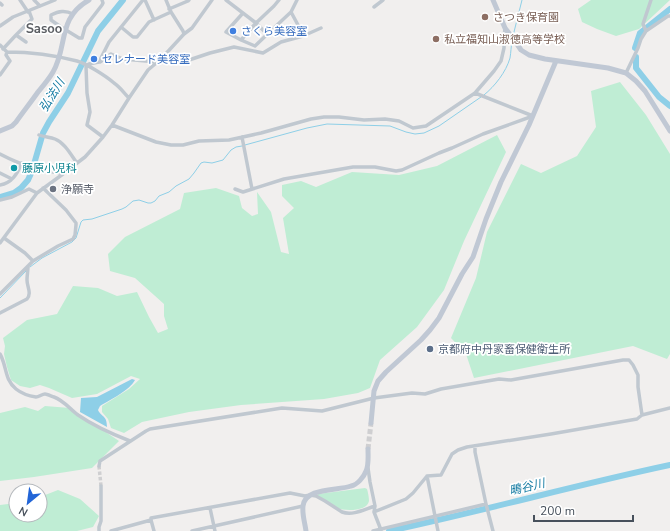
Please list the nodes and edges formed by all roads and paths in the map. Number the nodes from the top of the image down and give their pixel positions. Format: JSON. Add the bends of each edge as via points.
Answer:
{"nodes":[{"id":1,"x":20,"y":0,"type":"edge"},
{"id":2,"x":34,"y":0,"type":"edge"},
{"id":3,"x":55,"y":0,"type":"edge"},
{"id":4,"x":89,"y":0,"type":"edge"},
{"id":5,"x":102,"y":0,"type":"edge"},
{"id":6,"x":144,"y":0,"type":"edge"},
{"id":7,"x":166,"y":0,"type":"edge"},
{"id":8,"x":189,"y":0,"type":"edge"},
{"id":9,"x":212,"y":0,"type":"edge"},
{"id":10,"x":226,"y":0,"type":"edge"},
{"id":11,"x":279,"y":0,"type":"edge"},
{"id":12,"x":298,"y":0,"type":"edge"},
{"id":13,"x":383,"y":0,"type":"edge"},
{"id":14,"x":493,"y":0,"type":"edge"},
{"id":15,"x":651,"y":0,"type":"edge"},
{"id":16,"x":40,"y":6,"type":"junction"},
{"id":17,"x":374,"y":7,"type":"dead end"},
{"id":18,"x":170,"y":11,"type":"junction"},
{"id":19,"x":28,"y":12,"type":"junction"},
{"id":20,"x":291,"y":12,"type":"junction"},
{"id":21,"x":243,"y":13,"type":"junction"},
{"id":22,"x":73,"y":14,"type":"junction"},
{"id":23,"x":670,"y":16,"type":"edge"},
{"id":24,"x":154,"y":20,"type":"junction"},
{"id":25,"x":256,"y":23,"type":"junction"},
{"id":26,"x":0,"y":26,"type":"edge"},
{"id":27,"x":276,"y":26,"type":"junction"},
{"id":28,"x":121,"y":27,"type":"junction"},
{"id":29,"x":321,"y":28,"type":"dead end"},
{"id":30,"x":505,"y":28,"type":"junction"},
{"id":31,"x":65,"y":30,"type":"junction"},
{"id":32,"x":646,"y":31,"type":"junction"},
{"id":33,"x":184,"y":34,"type":"junction"},
{"id":34,"x":267,"y":34,"type":"junction"},
{"id":35,"x":16,"y":35,"type":"junction"},
{"id":36,"x":241,"y":40,"type":"junction"},
{"id":37,"x":26,"y":42,"type":"dead end"},
{"id":38,"x":0,"y":45,"type":"edge"},
{"id":39,"x":4,"y":49,"type":"junction"},
{"id":40,"x":7,"y":52,"type":"junction"},
{"id":41,"x":59,"y":58,"type":"junction"},
{"id":42,"x":159,"y":60,"type":"junction"},
{"id":43,"x":556,"y":61,"type":"junction"},
{"id":44,"x":99,"y":62,"type":"junction"},
{"id":45,"x":83,"y":64,"type":"junction"},
{"id":46,"x":626,"y":73,"type":"junction"},
{"id":47,"x":0,"y":75,"type":"edge"},
{"id":48,"x":475,"y":93,"type":"junction"},
{"id":49,"x":129,"y":98,"type":"junction"},
{"id":50,"x":533,"y":116,"type":"junction"},
{"id":51,"x":112,"y":125,"type":"junction"},
{"id":52,"x":0,"y":131,"type":"edge"},
{"id":53,"x":670,"y":131,"type":"edge"},
{"id":54,"x":38,"y":136,"type":"dead end"},
{"id":55,"x":103,"y":137,"type":"junction"},
{"id":56,"x":242,"y":137,"type":"junction"},
{"id":57,"x":0,"y":154,"type":"edge"},
{"id":58,"x":22,"y":163,"type":"junction"},
{"id":59,"x":76,"y":163,"type":"junction"},
{"id":60,"x":0,"y":173,"type":"edge"},
{"id":61,"x":64,"y":173,"type":"junction"},
{"id":62,"x":12,"y":179,"type":"junction"},
{"id":63,"x":0,"y":185,"type":"edge"},
{"id":64,"x":43,"y":188,"type":"junction"},
{"id":65,"x":235,"y":189,"type":"dead end"},
{"id":66,"x":252,"y":189,"type":"junction"},
{"id":67,"x":37,"y":193,"type":"junction"},
{"id":68,"x":0,"y":200,"type":"edge"},
{"id":69,"x":4,"y":238,"type":"junction"},
{"id":70,"x":0,"y":243,"type":"edge"},
{"id":71,"x":33,"y":261,"type":"junction"},
{"id":72,"x":28,"y":266,"type":"junction"},
{"id":73,"x":0,"y":294,"type":"edge"},
{"id":74,"x":0,"y":313,"type":"edge"},
{"id":75,"x":0,"y":354,"type":"edge"},
{"id":76,"x":374,"y":398,"type":"junction"},
{"id":77,"x":670,"y":408,"type":"edge"},
{"id":78,"x":642,"y":415,"type":"junction"},
{"id":79,"x":371,"y":423,"type":"tunnel mouth"},
{"id":80,"x":130,"y":441,"type":"junction"},
{"id":81,"x":475,"y":446,"type":"junction"},
{"id":82,"x":368,"y":449,"type":"tunnel mouth"},
{"id":83,"x":367,"y":464,"type":"junction"},
{"id":84,"x":99,"y":466,"type":"dead end"},
{"id":85,"x":427,"y":476,"type":"junction"},
{"id":86,"x":102,"y":486,"type":"tunnel mouth"},
{"id":87,"x":310,"y":495,"type":"junction"},
{"id":88,"x":486,"y":504,"type":"junction"},
{"id":89,"x":303,"y":506,"type":"junction"},
{"id":90,"x":375,"y":506,"type":"junction"},
{"id":91,"x":210,"y":508,"type":"junction"},
{"id":92,"x":374,"y":512,"type":"junction"},
{"id":93,"x":434,"y":516,"type":"junction"},
{"id":94,"x":150,"y":520,"type":"junction"},
{"id":95,"x":214,"y":526,"type":"junction"},
{"id":96,"x":381,"y":530,"type":"edge"},
{"id":97,"x":99,"y":531,"type":"edge"},
{"id":98,"x":111,"y":531,"type":"edge"},
{"id":99,"x":154,"y":531,"type":"edge"},
{"id":100,"x":192,"y":531,"type":"edge"},
{"id":101,"x":215,"y":531,"type":"edge"},
{"id":102,"x":306,"y":531,"type":"edge"},
{"id":103,"x":372,"y":531,"type":"edge"},
{"id":104,"x":438,"y":531,"type":"edge"},
{"id":105,"x":493,"y":531,"type":"edge"}],
"edges":[{"from":1,"to":19,"type":"street"},
{"from":2,"to":16,"type":"street"},
{"from":3,"to":16,"type":"street"},
{"from":4,"to":22,"type":"street"},
{"from":5,"to":31,"type":"street","via":[[102,5],[85,27],[82,38]]},
{"from":6,"to":24,"type":"street"},
{"from":6,"to":28,"type":"street"},
{"from":7,"to":18,"type":"street"},
{"from":8,"to":18,"type":"street"},
{"from":9,"to":33,"type":"street","via":[[192,28]]},
{"from":10,"to":21,"type":"street"},
{"from":11,"to":25,"type":"street"},
{"from":12,"to":20,"type":"street"},
{"from":13,"to":17,"type":"street"},
{"from":14,"to":30,"type":"street"},
{"from":15,"to":32,"type":"street","via":[[643,24]]},
{"from":16,"to":19,"type":"street"},
{"from":18,"to":24,"type":"street"},
{"from":18,"to":33,"type":"street"},
{"from":19,"to":26,"type":"street","via":[[13,17]]},
{"from":19,"to":35,"type":"street","via":[[32,19]]},
{"from":20,"to":27,"type":"street"},
{"from":20,"to":27,"type":"street","via":[[298,25],[295,28],[282,32]]},
{"from":21,"to":25,"type":"street"},
{"from":21,"to":36,"type":"street","via":[[226,32]]},
{"from":22,"to":31,"type":"street"},
{"from":22,"to":31,"type":"street","via":[[67,11],[51,16],[51,20]]},
{"from":23,"to":32,"type":"street"},
{"from":24,"to":28,"type":"street","via":[[136,37]]},
{"from":25,"to":34,"type":"street"},
{"from":25,"to":36,"type":"street"},
{"from":27,"to":34,"type":"street"},
{"from":28,"to":44,"type":"street","via":[[109,42]]},
{"from":29,"to":42,"type":"street","via":[[281,42],[263,53],[234,47],[189,60]]},
{"from":30,"to":43,"type":"street","via":[[521,50],[529,55]]},
{"from":30,"to":48,"type":"street","via":[[501,61]]},
{"from":31,"to":41,"type":"street"},
{"from":32,"to":46,"type":"street"},
{"from":33,"to":42,"type":"street"},
{"from":34,"to":36,"type":"street","via":[[255,46]]},
{"from":35,"to":37,"type":"street"},
{"from":35,"to":39,"type":"street"},
{"from":38,"to":39,"type":"street"},
{"from":39,"to":40,"type":"street"},
{"from":40,"to":41,"type":"street"},
{"from":40,"to":47,"type":"street","via":[[10,61]]},
{"from":41,"to":45,"type":"street"},
{"from":41,"to":52,"type":"street","via":[[53,72],[16,122]]},
{"from":42,"to":44,"type":"street","via":[[123,59],[111,54]]},
{"from":42,"to":49,"type":"street","via":[[148,70]]},
{"from":43,"to":46,"type":"street"},
{"from":43,"to":50,"type":"street"},
{"from":44,"to":45,"type":"street"},
{"from":45,"to":49,"type":"street","via":[[115,83]]},
{"from":45,"to":55,"type":"street","via":[[90,112],[87,125]]},
{"from":46,"to":53,"type":"street","via":[[645,91]]},
{"from":48,"to":50,"type":"street"},
{"from":48,"to":56,"type":"street","via":[[426,126],[412,128],[399,121],[385,119],[324,117]]},
{"from":49,"to":51,"type":"street"},
{"from":50,"to":66,"type":"street","via":[[483,134],[402,170],[342,168],[284,179]]},
{"from":50,"to":76,"type":"street","via":[[501,182],[473,256],[439,318],[421,340],[378,381]]},
{"from":51,"to":55,"type":"street"},
{"from":51,"to":56,"type":"street","via":[[171,145]]},
{"from":54,"to":59,"type":"street","via":[[53,138],[60,142]]},
{"from":55,"to":59,"type":"street"},
{"from":56,"to":66,"type":"street"},
{"from":57,"to":58,"type":"street"},
{"from":58,"to":61,"type":"street","via":[[53,173]]},
{"from":58,"to":62,"type":"street"},
{"from":59,"to":61,"type":"street"},
{"from":60,"to":62,"type":"street"},
{"from":61,"to":64,"type":"street"},
{"from":62,"to":63,"type":"street"},
{"from":64,"to":67,"type":"street"},
{"from":64,"to":71,"type":"street","via":[[76,222],[75,235],[73,239]]},
{"from":65,"to":66,"type":"street","via":[[243,192]]},
{"from":67,"to":68,"type":"street","via":[[29,189]]},
{"from":67,"to":69,"type":"street"},
{"from":69,"to":70,"type":"street"},
{"from":69,"to":71,"type":"street"},
{"from":71,"to":72,"type":"street"},
{"from":72,"to":73,"type":"street"},
{"from":72,"to":74,"type":"street","via":[[29,296]]},
{"from":75,"to":80,"type":"street","via":[[7,378],[16,389],[37,397],[44,394],[54,396],[79,415]]},
{"from":76,"to":78,"type":"street","via":[[412,393],[425,394],[499,379],[511,380],[629,360],[638,375]]},
{"from":76,"to":79,"type":"street"},
{"from":76,"to":80,"type":"street","via":[[322,411],[282,408],[150,429]]},
{"from":77,"to":78,"type":"street"},
{"from":78,"to":81,"type":"street","via":[[551,434]]},
{"from":80,"to":84,"type":"street","via":[[100,461]]},
{"from":81,"to":85,"type":"street","via":[[452,454],[441,475]]},
{"from":81,"to":88,"type":"street"},
{"from":82,"to":83,"type":"street"},
{"from":83,"to":87,"type":"street","via":[[366,471],[353,486]]},
{"from":83,"to":90,"type":"street"},
{"from":85,"to":92,"type":"street","via":[[406,499]]},
{"from":85,"to":93,"type":"street"},
{"from":86,"to":97,"type":"street"},
{"from":87,"to":89,"type":"street"},
{"from":87,"to":90,"type":"street","via":[[346,514]]},
{"from":87,"to":91,"type":"street","via":[[290,494]]},
{"from":88,"to":93,"type":"street"},
{"from":88,"to":105,"type":"street"},
{"from":89,"to":95,"type":"street"},
{"from":89,"to":102,"type":"street"},
{"from":90,"to":92,"type":"street"},
{"from":91,"to":94,"type":"street"},
{"from":91,"to":95,"type":"street"},
{"from":92,"to":96,"type":"street"},
{"from":93,"to":96,"type":"street"},
{"from":93,"to":104,"type":"street"},
{"from":94,"to":98,"type":"street"},
{"from":94,"to":99,"type":"street"},
{"from":95,"to":100,"type":"street"},
{"from":95,"to":101,"type":"street"},
{"from":96,"to":103,"type":"street"}]}
